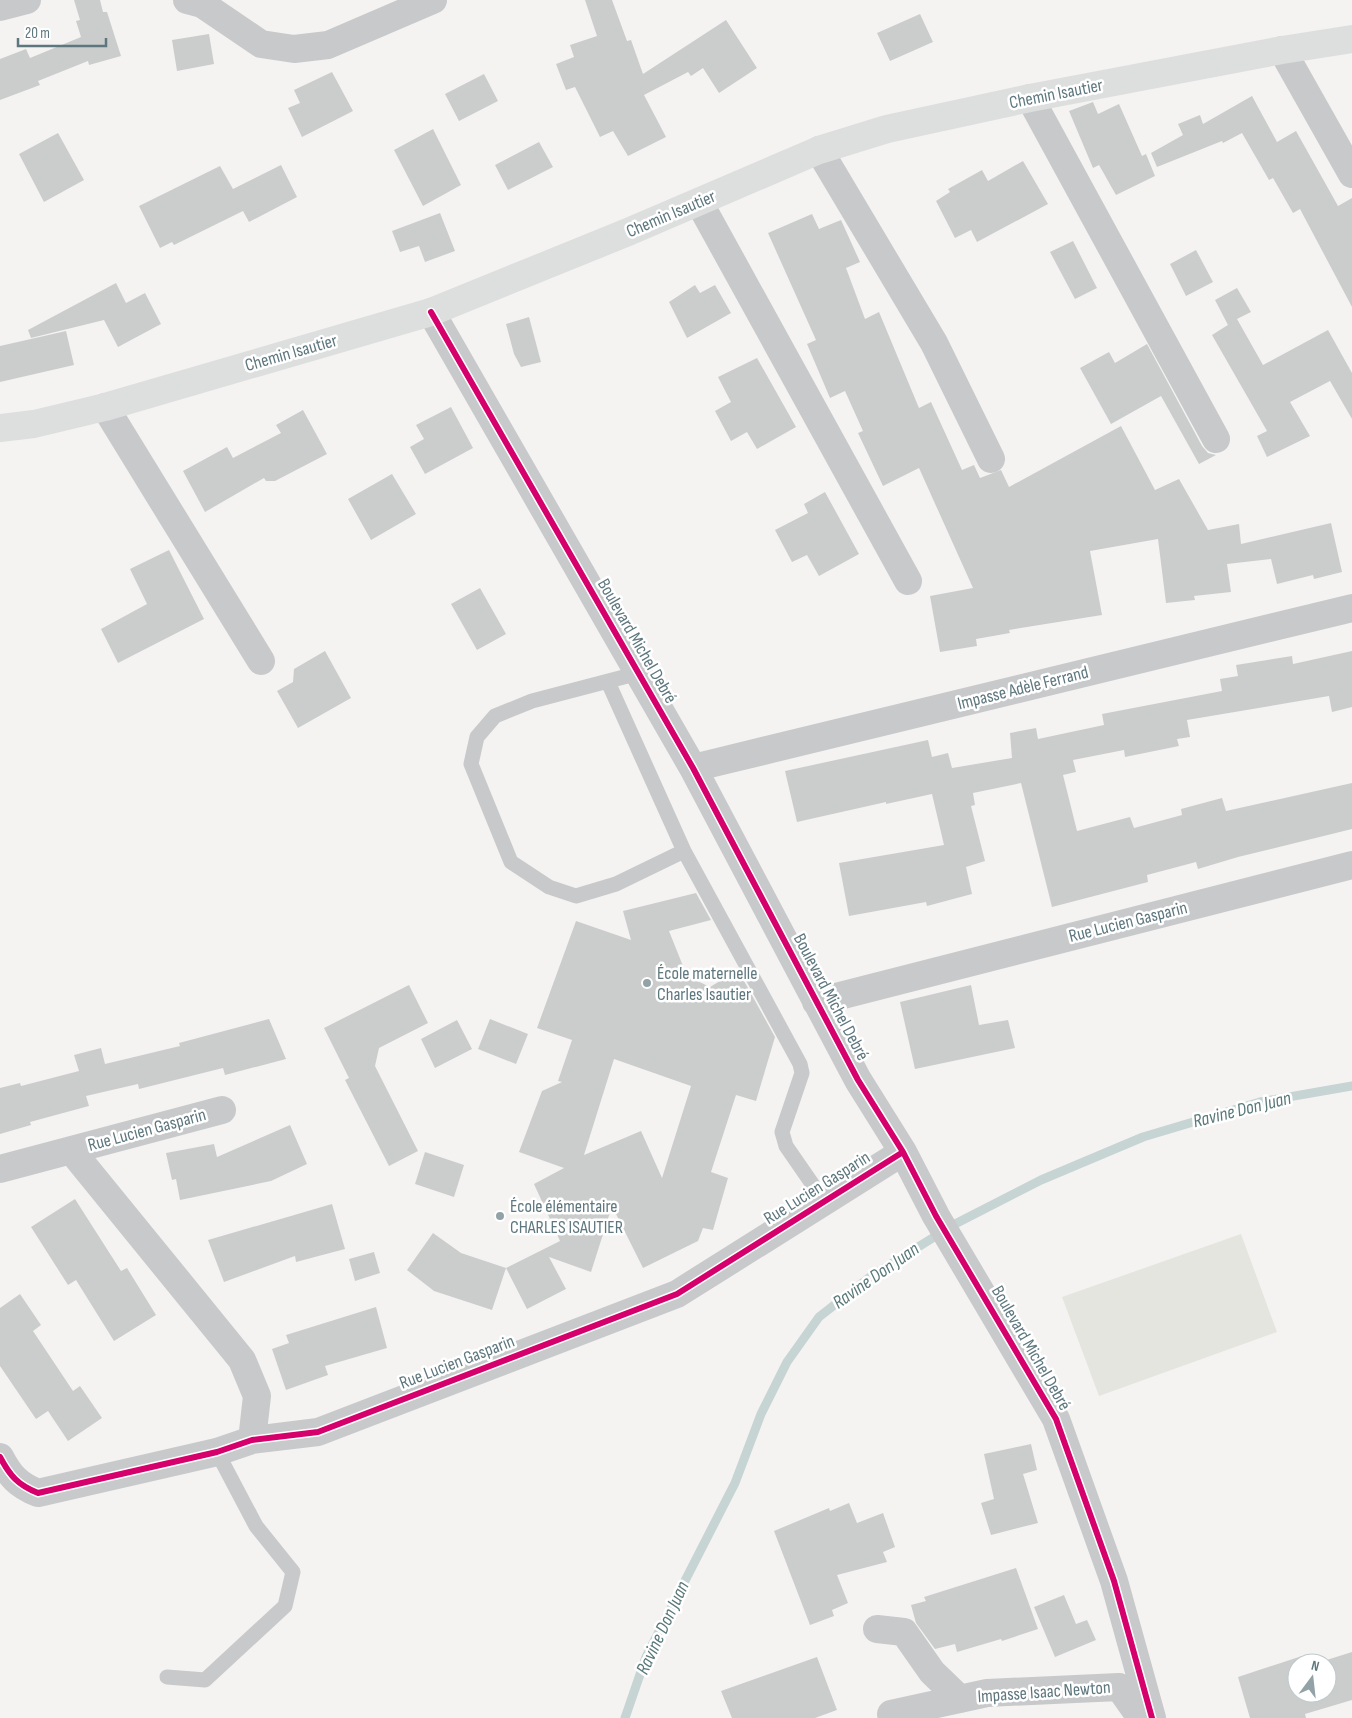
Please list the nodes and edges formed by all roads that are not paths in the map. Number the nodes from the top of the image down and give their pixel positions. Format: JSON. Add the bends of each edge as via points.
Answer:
{"nodes":[{"id":1,"x":27,"y":0,"type":"edge"},
{"id":2,"x":187,"y":0,"type":"edge"},
{"id":3,"x":433,"y":0,"type":"edge"},
{"id":4,"x":0,"y":7,"type":"edge"},
{"id":5,"x":1352,"y":39,"type":"edge"},
{"id":6,"x":1282,"y":50,"type":"junction"},
{"id":7,"x":1030,"y":98,"type":"junction"},
{"id":8,"x":819,"y":150,"type":"junction"},
{"id":9,"x":1352,"y":174,"type":"edge"},
{"id":10,"x":700,"y":202,"type":"junction"},
{"id":11,"x":431,"y":312,"type":"junction"},
{"id":12,"x":105,"y":407,"type":"junction"},
{"id":13,"x":0,"y":428,"type":"edge"},
{"id":14,"x":1216,"y":439,"type":"dead end"},
{"id":15,"x":991,"y":459,"type":"dead end"},
{"id":16,"x":908,"y":581,"type":"dead end"},
{"id":17,"x":1352,"y":608,"type":"edge"},
{"id":18,"x":261,"y":661,"type":"dead end"},
{"id":19,"x":639,"y":673,"type":"junction"},
{"id":20,"x":608,"y":682,"type":"junction"},
{"id":21,"x":693,"y":768,"type":"junction"},
{"id":22,"x":684,"y":851,"type":"junction"},
{"id":23,"x":1352,"y":865,"type":"edge"},
{"id":24,"x":816,"y":1002,"type":"junction"},
{"id":25,"x":222,"y":1110,"type":"dead end"},
{"id":26,"x":71,"y":1150,"type":"junction"},
{"id":27,"x":902,"y":1152,"type":"junction"},
{"id":28,"x":0,"y":1169,"type":"edge"},
{"id":29,"x":824,"y":1201,"type":"junction"},
{"id":30,"x":252,"y":1440,"type":"junction"},
{"id":31,"x":217,"y":1452,"type":"junction"},
{"id":32,"x":0,"y":1457,"type":"edge"},
{"id":33,"x":877,"y":1629,"type":"dead end"},
{"id":34,"x":167,"y":1677,"type":"dead end"},
{"id":35,"x":960,"y":1699,"type":"junction"},
{"id":36,"x":891,"y":1714,"type":"dead end"},
{"id":37,"x":1141,"y":1718,"type":"edge"},
{"id":38,"x":1152,"y":1718,"type":"edge"}],
"edges":[{"from":1,"to":4,"type":"street"},
{"from":2,"to":3,"type":"street","via":[[202,4],[261,44],[294,49],[328,45]]},
{"from":5,"to":6,"type":"main road","name":"Chemin Isautier"},
{"from":6,"to":7,"type":"main road","name":"Chemin Isautier"},
{"from":6,"to":9,"type":"street"},
{"from":7,"to":8,"type":"main road","name":"Chemin Isautier","via":[[887,129]]},
{"from":7,"to":14,"type":"street"},
{"from":8,"to":10,"type":"main road","name":"Chemin Isautier"},
{"from":8,"to":15,"type":"street","via":[[934,342]]},
{"from":10,"to":11,"type":"main road","name":"Chemin Isautier"},
{"from":10,"to":16,"type":"street"},
{"from":11,"to":12,"type":"main road","name":"Chemin Isautier"},
{"from":11,"to":19,"type":"street","name":"Boulevard Michel Debré"},
{"from":12,"to":13,"type":"main road","name":"Chemin Isautier","via":[[34,424]]},
{"from":12,"to":18,"type":"street"},
{"from":17,"to":21,"type":"street","name":"Impasse Adèle Ferrand"},
{"from":19,"to":20,"type":"lane"},
{"from":19,"to":21,"type":"street","name":"Boulevard Michel Debré"},
{"from":20,"to":22,"type":"lane"},
{"from":20,"to":22,"type":"lane","via":[[532,701],[495,716],[476,738],[471,764],[511,862],[548,888],[576,896],[616,884]]},
{"from":21,"to":24,"type":"street","name":"Boulevard Michel Debré"},
{"from":22,"to":29,"type":"lane","via":[[800,1064],[802,1074],[782,1132],[786,1146]]},
{"from":23,"to":24,"type":"street","name":"Rue Lucien Gasparin"},
{"from":24,"to":27,"type":"street","name":"Boulevard Michel Debré"},
{"from":25,"to":26,"type":"street","name":"Rue Lucien Gasparin"},
{"from":26,"to":28,"type":"street","name":"Rue Lucien Gasparin"},
{"from":26,"to":30,"type":"street","name":"Rue Lucien Gasparin","via":[[242,1360],[257,1396]]},
{"from":27,"to":29,"type":"street","name":"Rue Lucien Gasparin"},
{"from":27,"to":38,"type":"street","name":"Boulevard Michel Debré","via":[[936,1216],[1056,1419],[1114,1581]]},
{"from":29,"to":30,"type":"street","name":"Rue Lucien Gasparin","via":[[677,1294],[318,1432]]},
{"from":30,"to":31,"type":"street","name":"Rue Lucien Gasparin"},
{"from":31,"to":32,"type":"street","name":"Rue Lucien Gasparin","via":[[38,1492],[23,1487],[10,1475]]},
{"from":31,"to":34,"type":"lane","via":[[256,1526],[293,1572],[286,1606],[205,1680]]},
{"from":33,"to":35,"type":"street","name":"Impasse Isaac Newton","via":[[904,1632],[932,1672]]},
{"from":35,"to":36,"type":"street","name":"Impasse Isaac Newton"},
{"from":35,"to":37,"type":"street","name":"Impasse Isaac Newton","via":[[987,1693],[1119,1687]]}]}
